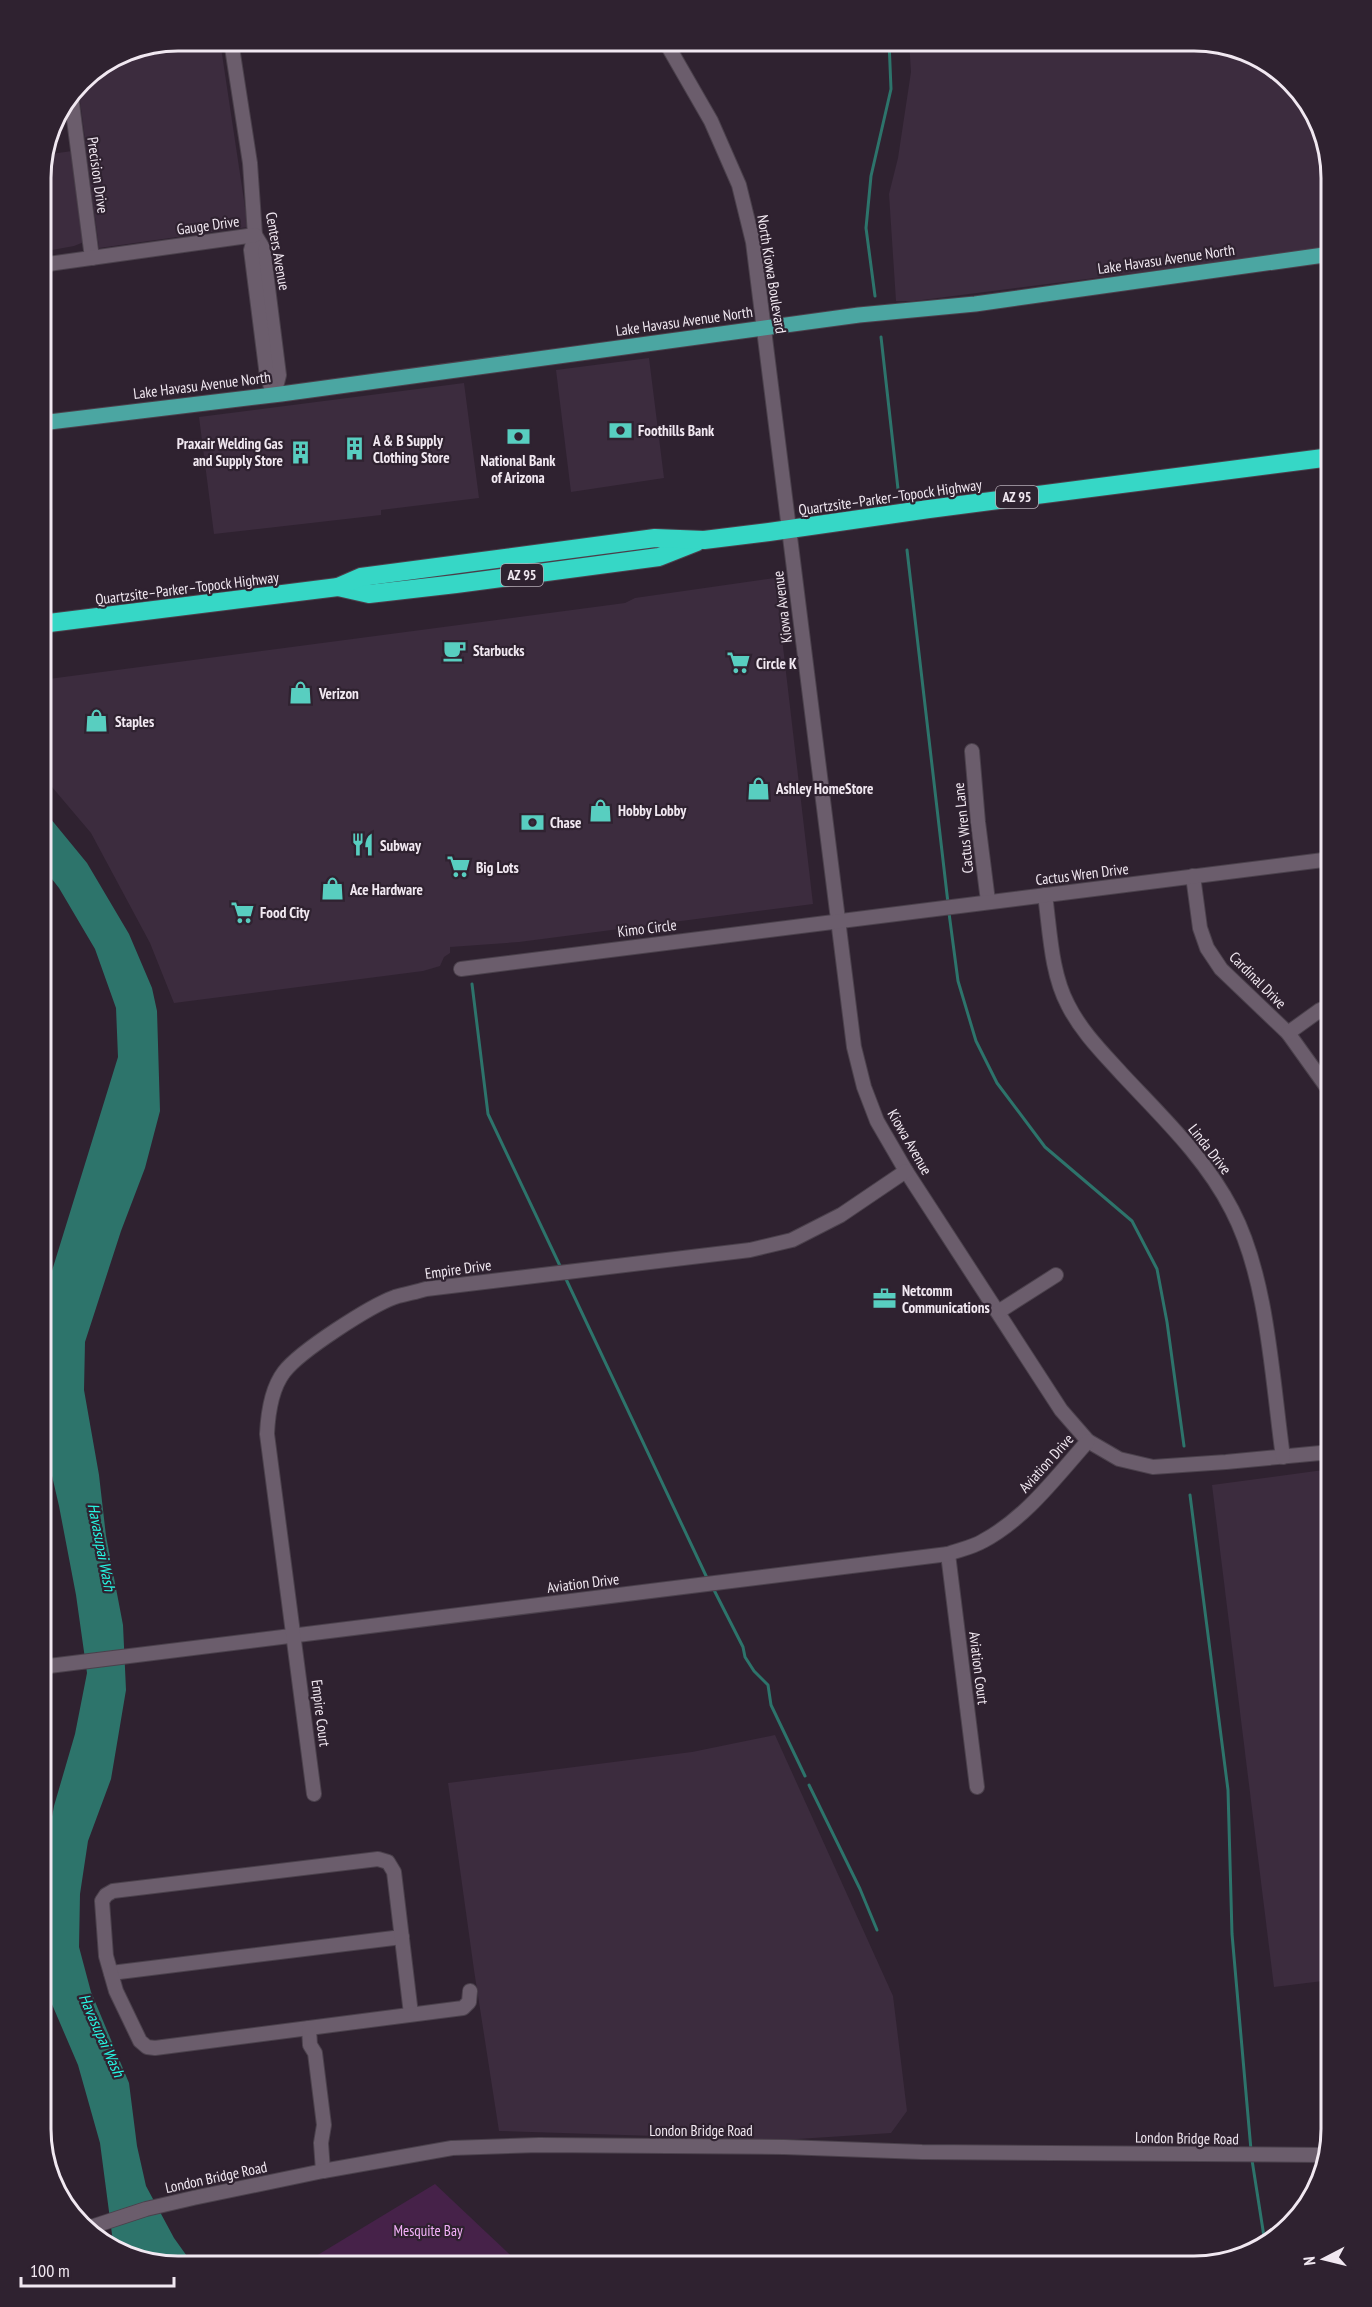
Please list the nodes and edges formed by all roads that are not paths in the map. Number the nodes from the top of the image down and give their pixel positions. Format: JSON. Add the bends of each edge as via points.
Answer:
{"nodes":[{"id":1,"x":233,"y":51,"type":"edge"},
{"id":2,"x":670,"y":51,"type":"edge"},
{"id":3,"x":72,"y":107,"type":"edge"},
{"id":4,"x":255,"y":235,"type":"junction"},
{"id":5,"x":1321,"y":256,"type":"edge"},
{"id":6,"x":92,"y":258,"type":"junction"},
{"id":7,"x":51,"y":264,"type":"edge"},
{"id":8,"x":764,"y":328,"type":"junction"},
{"id":9,"x":274,"y":395,"type":"junction"},
{"id":10,"x":51,"y":422,"type":"edge"},
{"id":11,"x":1321,"y":458,"type":"edge"},
{"id":12,"x":790,"y":529,"type":"junction"},
{"id":13,"x":51,"y":623,"type":"edge"},
{"id":14,"x":972,"y":751,"type":"dead end"},
{"id":15,"x":1321,"y":861,"type":"edge"},
{"id":16,"x":1193,"y":876,"type":"junction"},
{"id":17,"x":1045,"y":895,"type":"junction"},
{"id":18,"x":988,"y":902,"type":"junction"},
{"id":19,"x":837,"y":920,"type":"junction"},
{"id":20,"x":461,"y":969,"type":"dead end"},
{"id":21,"x":1321,"y":1011,"type":"edge"},
{"id":22,"x":1288,"y":1033,"type":"junction"},
{"id":23,"x":1321,"y":1078,"type":"edge"},
{"id":24,"x":906,"y":1171,"type":"junction"},
{"id":25,"x":1056,"y":1275,"type":"dead end"},
{"id":26,"x":998,"y":1312,"type":"junction"},
{"id":27,"x":1088,"y":1441,"type":"junction"},
{"id":28,"x":1321,"y":1453,"type":"edge"},
{"id":29,"x":1283,"y":1457,"type":"junction"},
{"id":30,"x":948,"y":1554,"type":"junction"},
{"id":31,"x":294,"y":1635,"type":"junction"},
{"id":32,"x":51,"y":1665,"type":"edge"},
{"id":33,"x":976,"y":1787,"type":"dead end"},
{"id":34,"x":314,"y":1794,"type":"dead end"},
{"id":35,"x":402,"y":1937,"type":"junction"},
{"id":36,"x":111,"y":1973,"type":"junction"},
{"id":37,"x":470,"y":1991,"type":"dead end"},
{"id":38,"x":411,"y":2014,"type":"junction"},
{"id":39,"x":309,"y":2028,"type":"junction"},
{"id":40,"x":1318,"y":2155,"type":"edge"},
{"id":41,"x":323,"y":2171,"type":"junction"},
{"id":42,"x":96,"y":2226,"type":"edge"}],
"edges":[{"from":1,"to":4,"type":"street","name":"Centers Avenue","via":[[250,162]]},
{"from":2,"to":8,"type":"street","name":"North Kiowa Boulevard","via":[[711,121],[739,185],[753,242]]},
{"from":3,"to":6,"type":"street","name":"Precision Drive"},
{"from":4,"to":6,"type":"street","name":"Gauge Drive"},
{"from":4,"to":9,"type":"street","name":"Centers Avenue","via":[[263,248],[279,375]]},
{"from":5,"to":8,"type":"main road","name":"Lake Havasu Avenue North","via":[[984,303],[902,309]]},
{"from":6,"to":7,"type":"street","name":"Gauge Drive"},
{"from":8,"to":9,"type":"main road","name":"Lake Havasu Avenue North"},
{"from":8,"to":12,"type":"street","name":"North Kiowa Boulevard"},
{"from":9,"to":10,"type":"main road","name":"Lake Havasu Avenue North"},
{"from":11,"to":12,"type":"highway","name":"Quartzsite–Parker–Topock Highway","number":"AZ 95"},
{"from":12,"to":13,"type":"highway","name":"Quartzsite–Parker–Topock Highway","number":"AZ 95","via":[[704,540],[659,557],[456,584],[369,594],[338,586]]},
{"from":12,"to":19,"type":"street","name":"Kiowa Avenue"},
{"from":14,"to":18,"type":"street","name":"Cactus Wren Lane"},
{"from":15,"to":16,"type":"street","name":"Cactus Wren Drive"},
{"from":16,"to":17,"type":"street","name":"Cactus Wren Drive"},
{"from":16,"to":22,"type":"street","name":"Cardinal Drive","via":[[1200,928],[1207,948],[1221,969]]},
{"from":17,"to":18,"type":"street","name":"Cactus Wren Drive"},
{"from":17,"to":29,"type":"street","name":"Linda Drive","via":[[1057,975],[1068,1005],[1088,1037],[1212,1175],[1250,1251],[1262,1302]]},
{"from":18,"to":19,"type":"street","name":"Cactus Wren Drive"},
{"from":19,"to":20,"type":"street","name":"Kimo Circle"},
{"from":19,"to":24,"type":"street","name":"Kiowa Avenue","via":[[854,1047],[864,1087],[877,1121]]},
{"from":21,"to":22,"type":"street"},
{"from":22,"to":23,"type":"street","name":"Cardinal Drive"},
{"from":24,"to":26,"type":"street","name":"Kiowa Avenue"},
{"from":24,"to":31,"type":"street","name":"Empire Drive","via":[[842,1215],[792,1240],[750,1250],[426,1289],[368,1310],[303,1354],[284,1373],[273,1395],[267,1434]]},
{"from":25,"to":26,"type":"street"},
{"from":26,"to":27,"type":"street","name":"Kiowa Avenue","via":[[1061,1410]]},
{"from":27,"to":29,"type":"street","name":"Kiowa Avenue","via":[[1119,1459],[1153,1467]]},
{"from":27,"to":30,"type":"street","name":"Aviation Drive","via":[[1010,1524],[982,1542]]},
{"from":28,"to":29,"type":"street","name":"Kiowa Avenue"},
{"from":30,"to":31,"type":"street","name":"Aviation Drive"},
{"from":30,"to":33,"type":"street","name":"Aviation Court"},
{"from":31,"to":32,"type":"street","name":"Aviation Drive"},
{"from":31,"to":34,"type":"street","name":"Empire Court"},
{"from":35,"to":36,"type":"street"},
{"from":35,"to":36,"type":"street","via":[[394,1872],[388,1862],[378,1859],[113,1891],[102,1901]]},
{"from":35,"to":38,"type":"street"},
{"from":36,"to":39,"type":"street","via":[[140,2041],[147,2047]]},
{"from":37,"to":38,"type":"street","via":[[469,2002],[462,2008]]},
{"from":38,"to":39,"type":"street"},
{"from":39,"to":41,"type":"street","via":[[307,2053]]},
{"from":40,"to":41,"type":"street","name":"London Bridge Road","via":[[539,2145],[452,2148]]},
{"from":41,"to":42,"type":"street","name":"London Bridge Road","via":[[193,2198]]}]}
